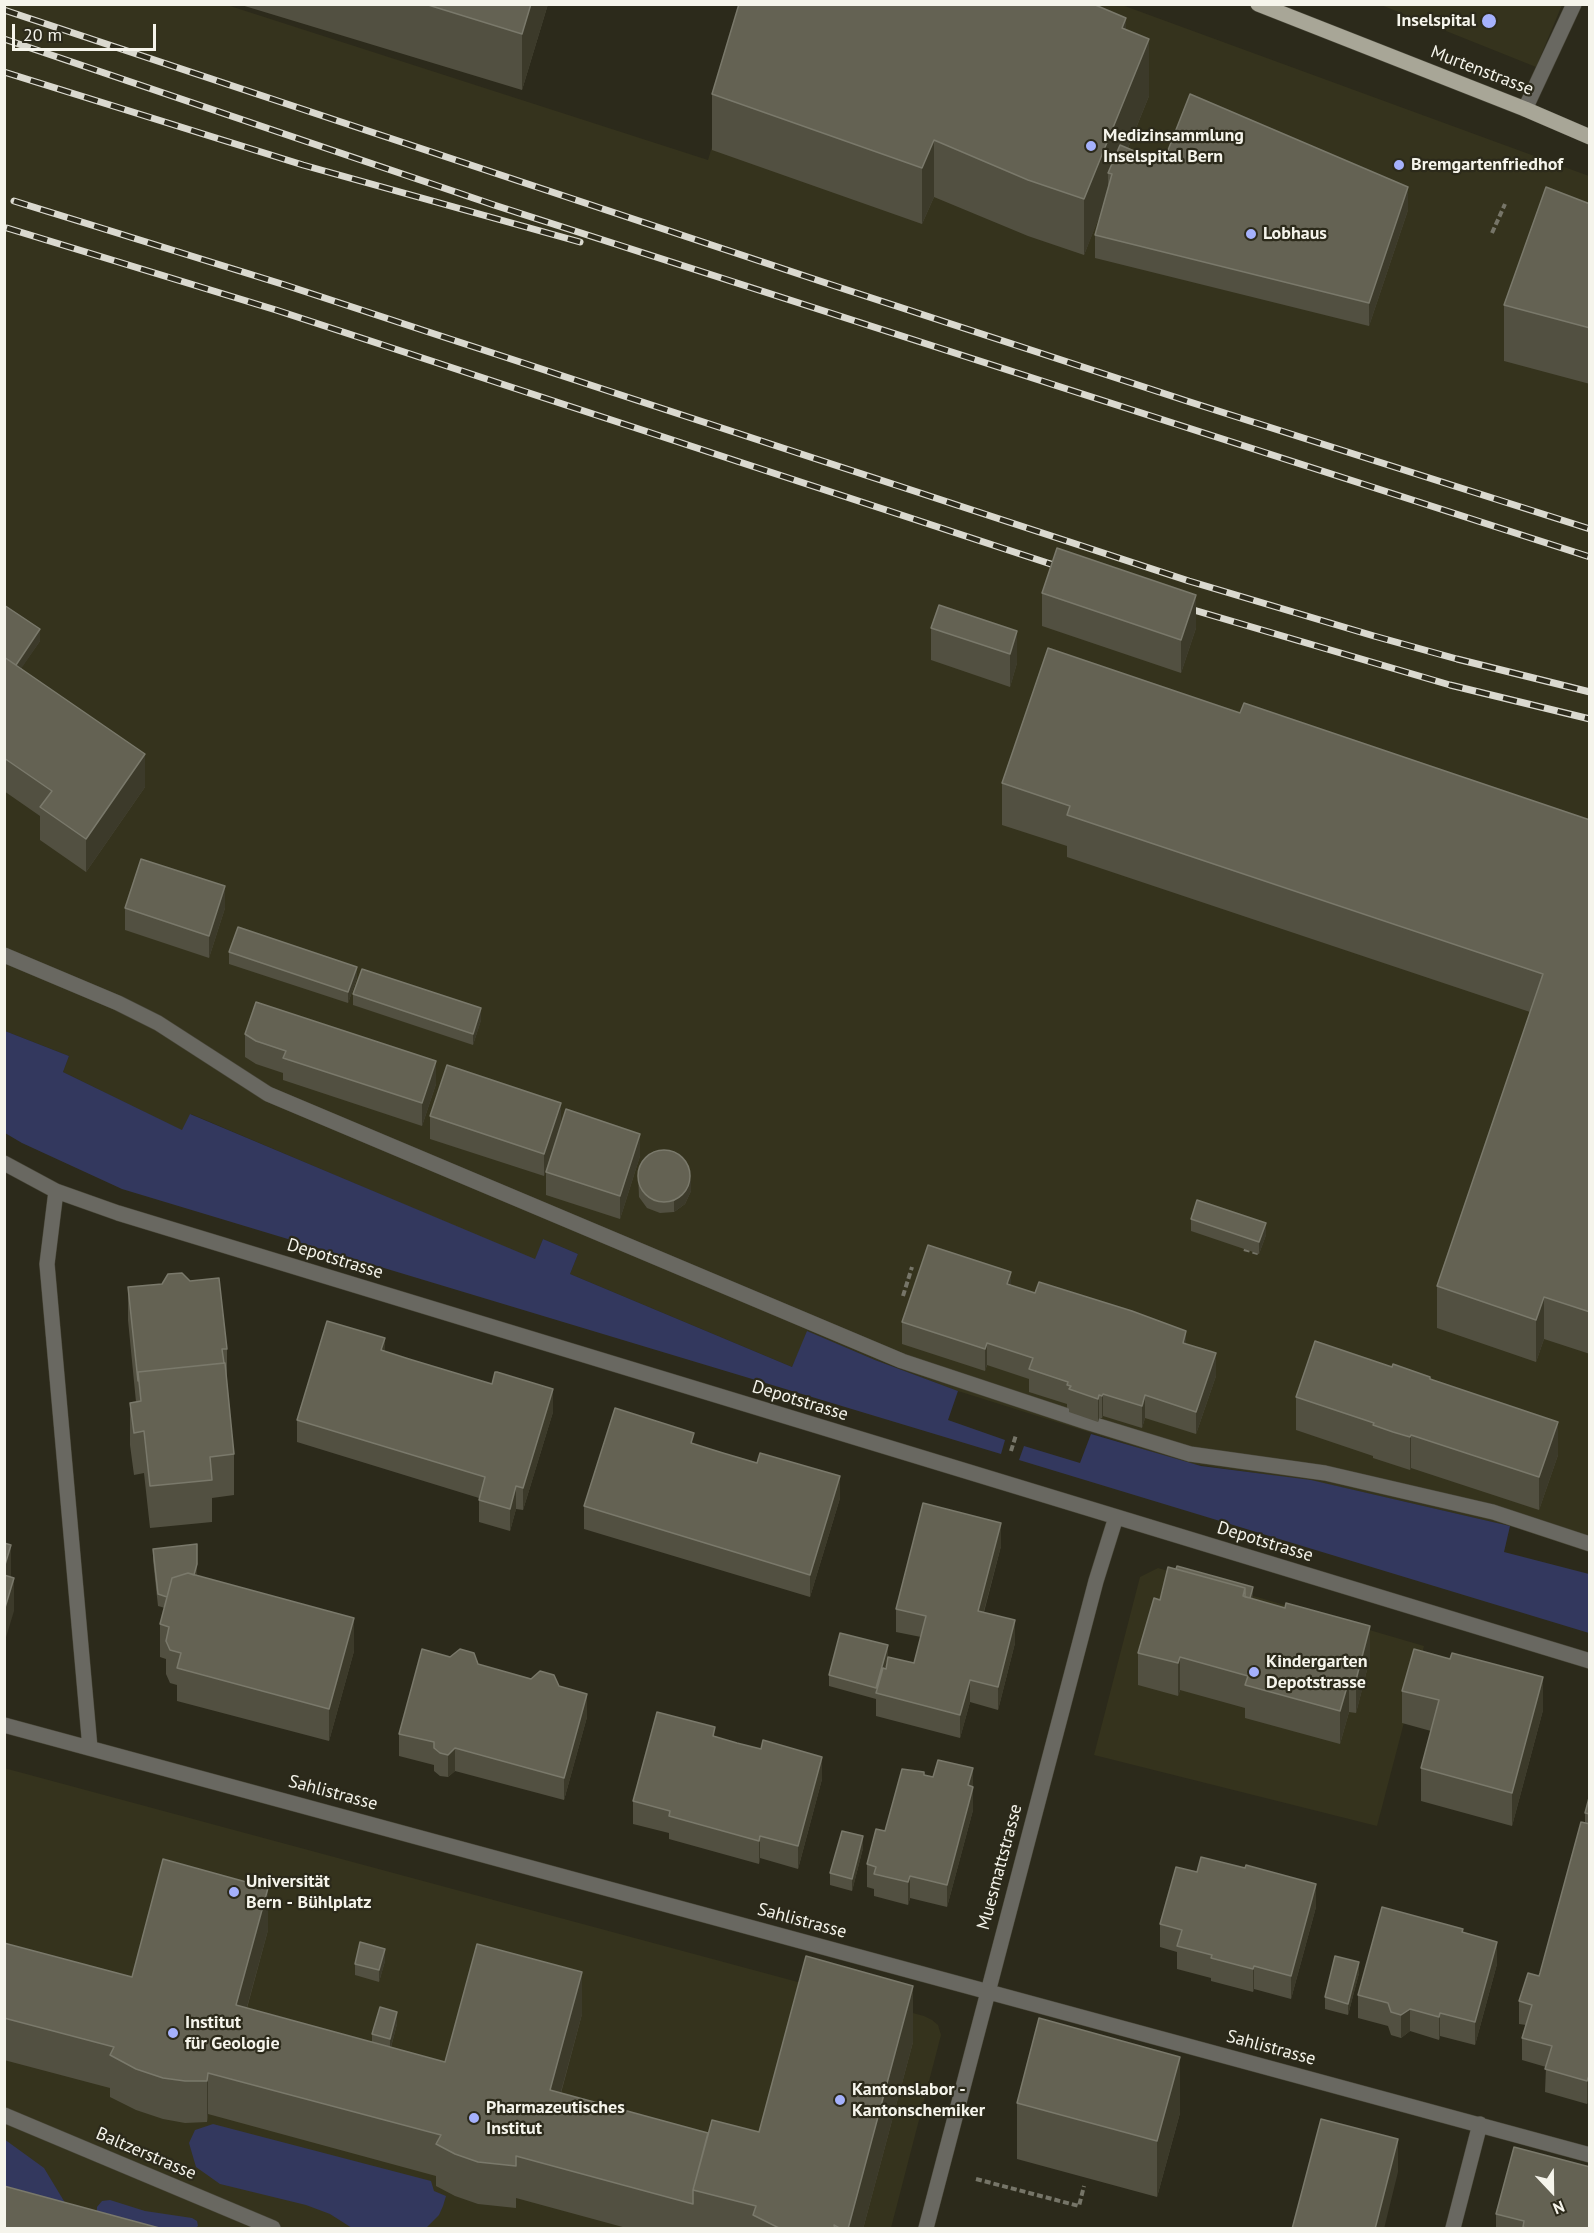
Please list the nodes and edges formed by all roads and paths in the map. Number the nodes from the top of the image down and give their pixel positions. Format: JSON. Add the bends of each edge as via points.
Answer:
{"nodes":[{"id":1,"x":1258,"y":4,"type":"edge"},
{"id":2,"x":1574,"y":4,"type":"edge"},
{"id":3,"x":1525,"y":108,"type":"junction"},
{"id":4,"x":1590,"y":137,"type":"edge"},
{"id":5,"x":1504,"y":204,"type":"dead end"},
{"id":6,"x":1492,"y":233,"type":"dead end"},
{"id":7,"x":4,"y":956,"type":"edge"},
{"id":8,"x":4,"y":1163,"type":"edge"},
{"id":9,"x":56,"y":1191,"type":"junction"},
{"id":10,"x":1235,"y":1245,"type":"edge"},
{"id":11,"x":1258,"y":1254,"type":"edge"},
{"id":12,"x":912,"y":1267,"type":"dead end"},
{"id":13,"x":903,"y":1296,"type":"dead end"},
{"id":14,"x":1116,"y":1517,"type":"junction"},
{"id":15,"x":1590,"y":1544,"type":"edge"},
{"id":16,"x":1590,"y":1661,"type":"edge"},
{"id":17,"x":4,"y":1725,"type":"edge"},
{"id":18,"x":90,"y":1748,"type":"junction"},
{"id":19,"x":987,"y":1992,"type":"junction"},
{"id":20,"x":4,"y":2115,"type":"edge"},
{"id":21,"x":1480,"y":2124,"type":"junction"},
{"id":22,"x":1590,"y":2155,"type":"edge"},
{"id":23,"x":976,"y":2179,"type":"dead end"},
{"id":24,"x":1084,"y":2186,"type":"dead end"},
{"id":25,"x":273,"y":2229,"type":"edge"},
{"id":26,"x":926,"y":2229,"type":"edge"},
{"id":27,"x":1453,"y":2229,"type":"edge"}],
"edges":[{"from":1,"to":3,"type":"main road","name":"Murtenstrasse"},
{"from":2,"to":3,"type":"street"},
{"from":3,"to":4,"type":"main road","name":"Murtenstrasse"},
{"from":5,"to":6,"type":"path"},
{"from":7,"to":15,"type":"street","via":[[158,1023],[267,1094],[902,1361],[1190,1454],[1325,1473],[1493,1512]]},
{"from":8,"to":9,"type":"street","name":"Depotstrasse"},
{"from":9,"to":14,"type":"street","name":"Depotstrasse","via":[[152,1224]]},
{"from":9,"to":18,"type":"street","via":[[47,1264]]},
{"from":10,"to":11,"type":"path"},
{"from":12,"to":13,"type":"path"},
{"from":14,"to":16,"type":"street","name":"Depotstrasse"},
{"from":14,"to":19,"type":"street","name":"Muesmattstrasse"},
{"from":17,"to":18,"type":"street","name":"Sahlistrasse"},
{"from":18,"to":19,"type":"street","name":"Sahlistrasse"},
{"from":19,"to":21,"type":"street","name":"Sahlistrasse"},
{"from":19,"to":26,"type":"street","name":"Muesmattstrasse"},
{"from":20,"to":25,"type":"street","name":"Baltzerstrasse"},
{"from":21,"to":22,"type":"street","name":"Sahlistrasse"},
{"from":21,"to":27,"type":"street"},
{"from":23,"to":24,"type":"path","via":[[1079,2206]]}]}
